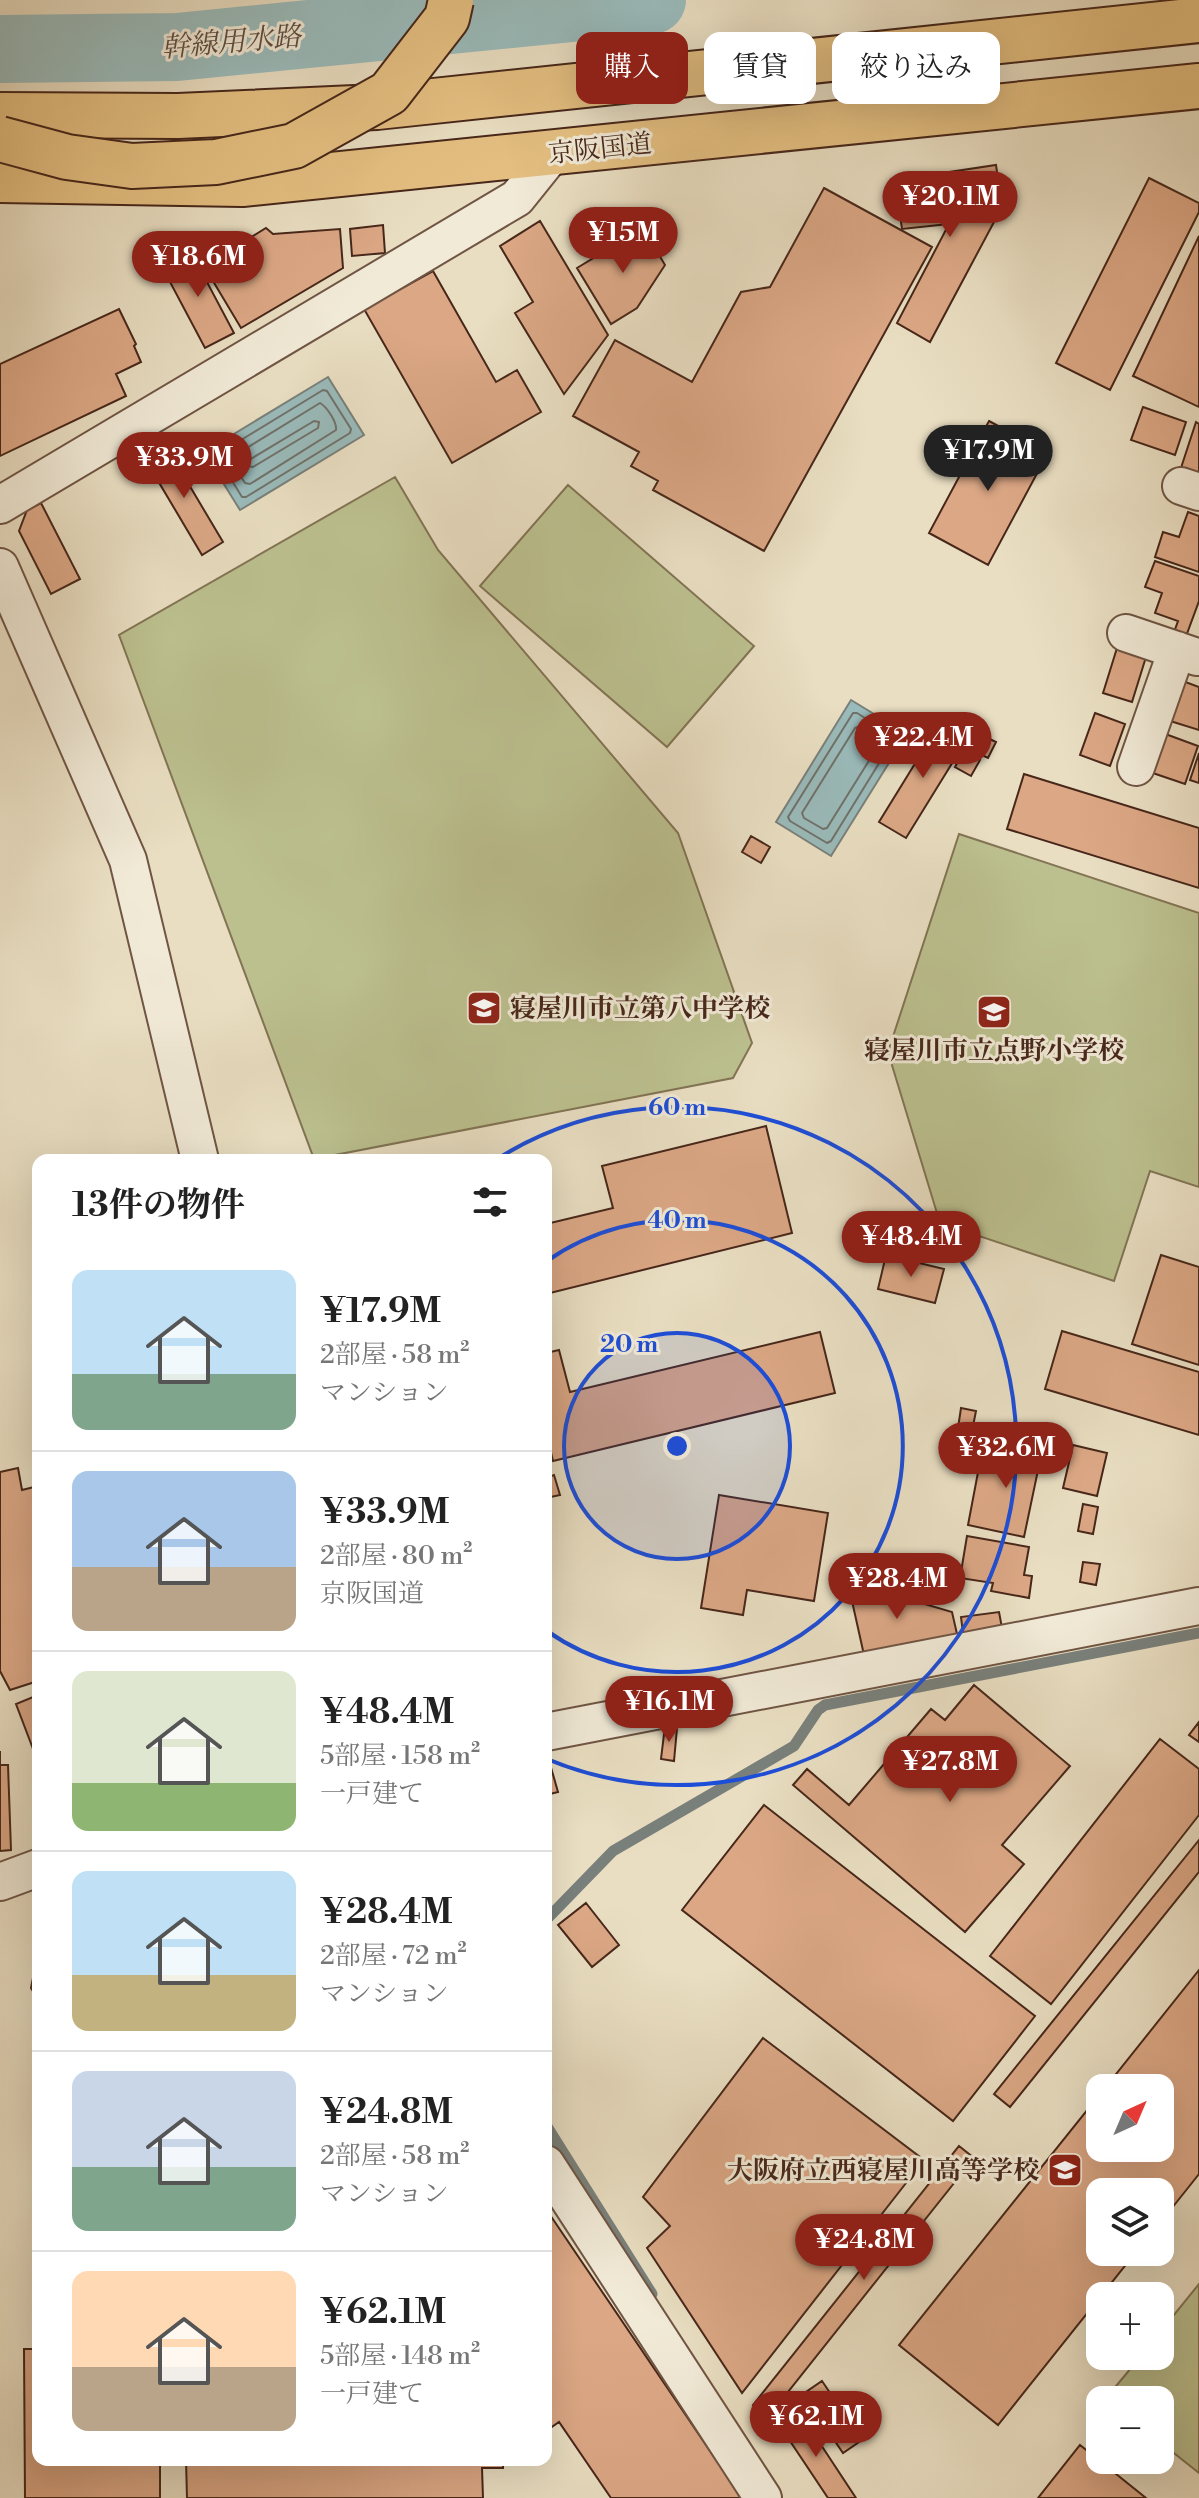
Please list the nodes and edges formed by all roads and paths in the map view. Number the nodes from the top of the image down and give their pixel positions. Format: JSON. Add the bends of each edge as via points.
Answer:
{"nodes":[{"id":1,"x":451,"y":0,"type":"edge"},
{"id":2,"x":1199,"y":20,"type":"edge"},
{"id":3,"x":1199,"y":86,"type":"edge"},
{"id":4,"x":0,"y":115,"type":"edge"},
{"id":5,"x":0,"y":139,"type":"edge"},
{"id":6,"x":554,"y":152,"type":"junction"},
{"id":7,"x":0,"y":180,"type":"edge"},
{"id":8,"x":0,"y":505,"type":"edge"},
{"id":9,"x":0,"y":567,"type":"edge"},
{"id":10,"x":1126,"y":633,"type":"dead end"},
{"id":11,"x":1188,"y":654,"type":"edge"},
{"id":12,"x":1136,"y":767,"type":"dead end"},
{"id":13,"x":199,"y":1154,"type":"edge"},
{"id":14,"x":1199,"y":1606,"type":"edge"},
{"id":15,"x":552,"y":1731,"type":"edge"},
{"id":16,"x":32,"y":1870,"type":"edge"},
{"id":17,"x":0,"y":1882,"type":"edge"},
{"id":18,"x":552,"y":2173,"type":"edge"},
{"id":19,"x":763,"y":2498,"type":"edge"}],
"edges":[{"from":1,"to":5,"type":"main road","bridge":true,"via":[[447,18],[389,93],[294,146],[216,162],[132,166],[67,157]]},
{"from":2,"to":4,"type":"main road","via":[[377,107],[178,116]]},
{"from":3,"to":6,"type":"main road","name":"京阪国道"},
{"from":6,"to":7,"type":"main road","name":"京阪国道","via":[[242,184]]},
{"from":6,"to":8,"type":"street","via":[[517,198]]},
{"from":9,"to":13,"type":"street","via":[[128,860]]},
{"from":10,"to":11,"type":"street"},
{"from":11,"to":12,"type":"street"},
{"from":14,"to":15,"type":"street"},
{"from":16,"to":17,"type":"street"},
{"from":18,"to":19,"type":"street"}]}
